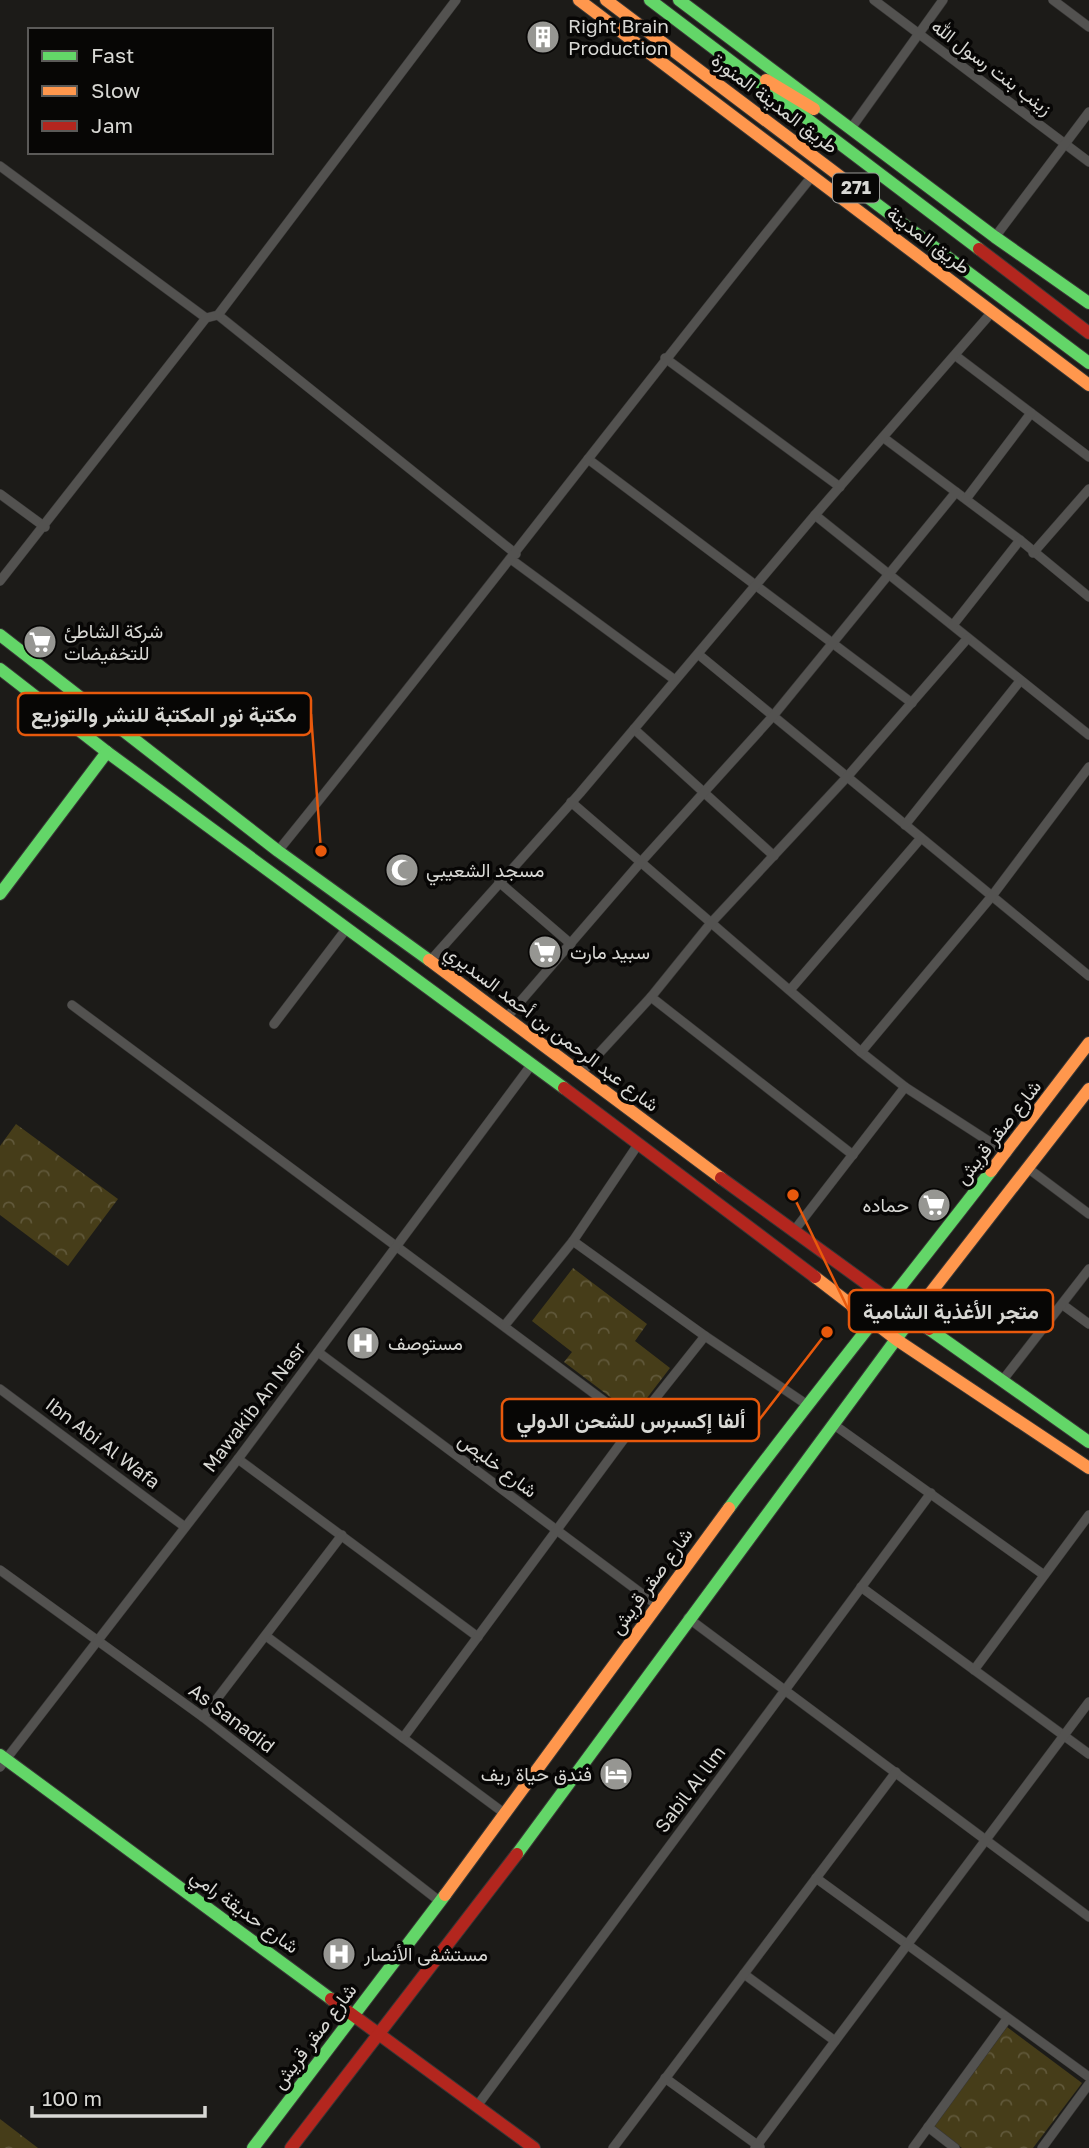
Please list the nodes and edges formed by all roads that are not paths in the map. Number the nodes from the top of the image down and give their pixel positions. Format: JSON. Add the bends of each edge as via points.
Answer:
{"nodes":[{"id":1,"x":456,"y":0,"type":"edge"},
{"id":2,"x":579,"y":0,"type":"edge"},
{"id":3,"x":598,"y":0,"type":"edge"},
{"id":4,"x":606,"y":0,"type":"edge"},
{"id":5,"x":650,"y":0,"type":"edge"},
{"id":6,"x":679,"y":0,"type":"edge"},
{"id":7,"x":874,"y":0,"type":"edge"},
{"id":8,"x":943,"y":0,"type":"edge"},
{"id":9,"x":1056,"y":1,"type":"edge"},
{"id":10,"x":696,"y":5,"type":"edge"},
{"id":11,"x":1089,"y":27,"type":"edge"},
{"id":12,"x":919,"y":34,"type":"junction"},
{"id":13,"x":724,"y":56,"type":"junction"},
{"id":14,"x":1089,"y":112,"type":"edge"},
{"id":15,"x":744,"y":124,"type":"junction"},
{"id":16,"x":852,"y":127,"type":"junction"},
{"id":17,"x":873,"y":144,"type":"junction"},
{"id":18,"x":1065,"y":144,"type":"junction"},
{"id":19,"x":1089,"y":162,"type":"edge"},
{"id":20,"x":0,"y":166,"type":"edge"},
{"id":21,"x":813,"y":175,"type":"junction"},
{"id":22,"x":995,"y":237,"type":"junction"},
{"id":23,"x":1089,"y":303,"type":"edge"},
{"id":24,"x":992,"y":312,"type":"junction"},
{"id":25,"x":218,"y":314,"type":"junction"},
{"id":26,"x":206,"y":318,"type":"junction"},
{"id":27,"x":1089,"y":332,"type":"edge"},
{"id":28,"x":956,"y":356,"type":"junction"},
{"id":29,"x":665,"y":358,"type":"junction"},
{"id":30,"x":1089,"y":363,"type":"edge"},
{"id":31,"x":1089,"y":385,"type":"edge"},
{"id":32,"x":1031,"y":413,"type":"junction"},
{"id":33,"x":884,"y":438,"type":"junction"},
{"id":34,"x":1089,"y":457,"type":"edge"},
{"id":35,"x":588,"y":459,"type":"junction"},
{"id":36,"x":840,"y":487,"type":"junction"},
{"id":37,"x":1089,"y":489,"type":"edge"},
{"id":38,"x":956,"y":492,"type":"junction"},
{"id":39,"x":0,"y":494,"type":"edge"},
{"id":40,"x":966,"y":499,"type":"junction"},
{"id":41,"x":815,"y":514,"type":"junction"},
{"id":42,"x":45,"y":527,"type":"junction"},
{"id":43,"x":1020,"y":540,"type":"junction"},
{"id":44,"x":1033,"y":553,"type":"junction"},
{"id":45,"x":514,"y":557,"type":"junction"},
{"id":46,"x":890,"y":575,"type":"junction"},
{"id":47,"x":0,"y":581,"type":"edge"},
{"id":48,"x":755,"y":587,"type":"junction"},
{"id":49,"x":1089,"y":597,"type":"edge"},
{"id":50,"x":953,"y":625,"type":"junction"},
{"id":51,"x":0,"y":635,"type":"edge"},
{"id":52,"x":967,"y":639,"type":"junction"},
{"id":53,"x":832,"y":644,"type":"junction"},
{"id":54,"x":698,"y":654,"type":"junction"},
{"id":55,"x":0,"y":669,"type":"edge"},
{"id":56,"x":676,"y":680,"type":"junction"},
{"id":57,"x":1020,"y":681,"type":"junction"},
{"id":58,"x":912,"y":703,"type":"junction"},
{"id":59,"x":773,"y":716,"type":"junction"},
{"id":60,"x":634,"y":729,"type":"junction"},
{"id":61,"x":1089,"y":735,"type":"edge"},
{"id":62,"x":107,"y":752,"type":"junction"},
{"id":63,"x":1089,"y":767,"type":"edge"},
{"id":64,"x":847,"y":777,"type":"junction"},
{"id":65,"x":703,"y":793,"type":"junction"},
{"id":66,"x":571,"y":802,"type":"junction"},
{"id":67,"x":905,"y":825,"type":"junction"},
{"id":68,"x":921,"y":838,"type":"junction"},
{"id":69,"x":278,"y":850,"type":"junction"},
{"id":70,"x":774,"y":856,"type":"junction"},
{"id":71,"x":640,"y":863,"type":"junction"},
{"id":72,"x":499,"y":883,"type":"junction"},
{"id":73,"x":0,"y":894,"type":"edge"},
{"id":74,"x":992,"y":896,"type":"junction"},
{"id":75,"x":710,"y":924,"type":"junction"},
{"id":76,"x":347,"y":928,"type":"junction"},
{"id":77,"x":571,"y":944,"type":"junction"},
{"id":78,"x":430,"y":961,"type":"junction"},
{"id":79,"x":1089,"y":976,"type":"edge"},
{"id":80,"x":790,"y":989,"type":"junction"},
{"id":81,"x":651,"y":998,"type":"junction"},
{"id":82,"x":72,"y":1005,"type":"dead end"},
{"id":83,"x":507,"y":1017,"type":"junction"},
{"id":84,"x":274,"y":1024,"type":"dead end"},
{"id":85,"x":1089,"y":1043,"type":"edge"},
{"id":86,"x":862,"y":1052,"type":"junction"},
{"id":87,"x":531,"y":1065,"type":"junction"},
{"id":88,"x":581,"y":1073,"type":"junction"},
{"id":89,"x":905,"y":1087,"type":"junction"},
{"id":90,"x":1088,"y":1092,"type":"edge"},
{"id":91,"x":639,"y":1143,"type":"junction"},
{"id":92,"x":1007,"y":1153,"type":"junction"},
{"id":93,"x":853,"y":1155,"type":"junction"},
{"id":94,"x":1029,"y":1169,"type":"junction"},
{"id":95,"x":1089,"y":1214,"type":"edge"},
{"id":96,"x":793,"y":1232,"type":"junction"},
{"id":97,"x":573,"y":1241,"type":"junction"},
{"id":98,"x":397,"y":1248,"type":"junction"},
{"id":99,"x":1089,"y":1269,"type":"edge"},
{"id":100,"x":889,"y":1301,"type":"junction"},
{"id":101,"x":1063,"y":1305,"type":"junction"},
{"id":102,"x":912,"y":1317,"type":"junction"},
{"id":103,"x":874,"y":1322,"type":"junction"},
{"id":104,"x":1089,"y":1324,"type":"edge"},
{"id":105,"x":505,"y":1325,"type":"junction"},
{"id":106,"x":705,"y":1336,"type":"junction"},
{"id":107,"x":897,"y":1340,"type":"junction"},
{"id":108,"x":318,"y":1352,"type":"junction"},
{"id":109,"x":1002,"y":1381,"type":"junction"},
{"id":110,"x":0,"y":1389,"type":"edge"},
{"id":111,"x":806,"y":1404,"type":"junction"},
{"id":112,"x":635,"y":1424,"type":"junction"},
{"id":113,"x":833,"y":1424,"type":"junction"},
{"id":114,"x":1089,"y":1442,"type":"edge"},
{"id":115,"x":238,"y":1459,"type":"junction"},
{"id":116,"x":1089,"y":1468,"type":"edge"},
{"id":117,"x":931,"y":1493,"type":"junction"},
{"id":118,"x":1089,"y":1515,"type":"edge"},
{"id":119,"x":185,"y":1527,"type":"junction"},
{"id":120,"x":557,"y":1532,"type":"junction"},
{"id":121,"x":342,"y":1535,"type":"junction"},
{"id":122,"x":0,"y":1570,"type":"edge"},
{"id":123,"x":1044,"y":1575,"type":"junction"},
{"id":124,"x":861,"y":1587,"type":"junction"},
{"id":125,"x":657,"y":1605,"type":"junction"},
{"id":126,"x":688,"y":1618,"type":"junction"},
{"id":127,"x":266,"y":1636,"type":"junction"},
{"id":128,"x":478,"y":1637,"type":"junction"},
{"id":129,"x":99,"y":1641,"type":"junction"},
{"id":130,"x":974,"y":1670,"type":"junction"},
{"id":131,"x":786,"y":1689,"type":"junction"},
{"id":132,"x":1089,"y":1702,"type":"edge"},
{"id":133,"x":204,"y":1717,"type":"junction"},
{"id":134,"x":1063,"y":1736,"type":"junction"},
{"id":135,"x":403,"y":1738,"type":"junction"},
{"id":136,"x":1089,"y":1754,"type":"edge"},
{"id":137,"x":2,"y":1761,"type":"edge"},
{"id":138,"x":895,"y":1772,"type":"junction"},
{"id":139,"x":504,"y":1813,"type":"junction"},
{"id":140,"x":986,"y":1840,"type":"junction"},
{"id":141,"x":816,"y":1878,"type":"junction"},
{"id":142,"x":439,"y":1900,"type":"junction"},
{"id":143,"x":1089,"y":1917,"type":"edge"},
{"id":144,"x":907,"y":1945,"type":"junction"},
{"id":145,"x":744,"y":1974,"type":"junction"},
{"id":146,"x":355,"y":2016,"type":"junction"},
{"id":147,"x":1007,"y":2019,"type":"junction"},
{"id":148,"x":377,"y":2033,"type":"junction"},
{"id":149,"x":835,"y":2041,"type":"junction"},
{"id":150,"x":1089,"y":2077,"type":"edge"},
{"id":151,"x":665,"y":2078,"type":"junction"},
{"id":152,"x":1089,"y":2084,"type":"edge"},
{"id":153,"x":477,"y":2106,"type":"junction"},
{"id":154,"x":928,"y":2127,"type":"junction"},
{"id":155,"x":757,"y":2147,"type":"edge"},
{"id":156,"x":253,"y":2148,"type":"edge"},
{"id":157,"x":292,"y":2148,"type":"edge"},
{"id":158,"x":534,"y":2148,"type":"edge"},
{"id":159,"x":613,"y":2148,"type":"edge"},
{"id":160,"x":913,"y":2148,"type":"edge"},
{"id":161,"x":955,"y":2148,"type":"edge"},
{"id":162,"x":1042,"y":2148,"type":"edge"}],
"edges":[{"from":1,"to":25,"type":"street"},
{"from":2,"to":15,"type":"main road","name":"طريق المدينة"},
{"from":3,"to":15,"type":"main road"},
{"from":4,"to":30,"type":"main road","name":"طريق المدينة المنورة","number":"271"},
{"from":5,"to":13,"type":"main road","name":"طريق المدينة المنورة","number":"271"},
{"from":6,"to":10,"type":"main road"},
{"from":7,"to":12,"type":"street","name":"زينب بنت رسول الله"},
{"from":8,"to":12,"type":"street"},
{"from":9,"to":11,"type":"street"},
{"from":10,"to":16,"type":"main road"},
{"from":12,"to":16,"type":"street"},
{"from":12,"to":18,"type":"street","name":"زينب بنت رسول الله"},
{"from":13,"to":17,"type":"main road"},
{"from":13,"to":27,"type":"main road","name":"طريق المدينة المنورة","number":"271"},
{"from":14,"to":18,"type":"street"},
{"from":15,"to":21,"type":"main road","name":"طريق المدينة"},
{"from":16,"to":17,"type":"main road"},
{"from":17,"to":22,"type":"main road"},
{"from":18,"to":19,"type":"street","name":"زينب بنت رسول الله"},
{"from":18,"to":22,"type":"street"},
{"from":20,"to":26,"type":"street"},
{"from":21,"to":24,"type":"main road","name":"طريق المدينة"},
{"from":21,"to":29,"type":"street"},
{"from":22,"to":23,"type":"main road"},
{"from":24,"to":28,"type":"street"},
{"from":24,"to":31,"type":"main road","name":"طريق المدينة"},
{"from":25,"to":26,"type":"street"},
{"from":25,"to":45,"type":"street"},
{"from":26,"to":42,"type":"street"},
{"from":28,"to":32,"type":"street"},
{"from":28,"to":33,"type":"street"},
{"from":29,"to":35,"type":"street"},
{"from":29,"to":36,"type":"street"},
{"from":32,"to":34,"type":"street"},
{"from":32,"to":40,"type":"street"},
{"from":33,"to":36,"type":"street"},
{"from":33,"to":38,"type":"street"},
{"from":35,"to":45,"type":"street"},
{"from":35,"to":48,"type":"street"},
{"from":36,"to":41,"type":"street"},
{"from":37,"to":44,"type":"street"},
{"from":38,"to":40,"type":"street"},
{"from":38,"to":46,"type":"street"},
{"from":39,"to":42,"type":"street"},
{"from":40,"to":43,"type":"street"},
{"from":41,"to":46,"type":"street"},
{"from":41,"to":48,"type":"street"},
{"from":42,"to":47,"type":"street"},
{"from":43,"to":44,"type":"street"},
{"from":43,"to":50,"type":"street"},
{"from":44,"to":49,"type":"street"},
{"from":45,"to":56,"type":"street"},
{"from":45,"to":69,"type":"street"},
{"from":46,"to":50,"type":"street"},
{"from":46,"to":53,"type":"street"},
{"from":48,"to":53,"type":"street"},
{"from":48,"to":54,"type":"street"},
{"from":50,"to":52,"type":"street"},
{"from":51,"to":69,"type":"main road","name":"شارع عبد الرحمن بن أحمد السديري"},
{"from":52,"to":57,"type":"street"},
{"from":52,"to":58,"type":"street"},
{"from":53,"to":58,"type":"street"},
{"from":53,"to":59,"type":"street"},
{"from":54,"to":56,"type":"street"},
{"from":54,"to":59,"type":"street"},
{"from":55,"to":62,"type":"main road","name":"شارع عبد الرحمن بن أحمد السديري"},
{"from":56,"to":60,"type":"street"},
{"from":57,"to":61,"type":"street"},
{"from":57,"to":67,"type":"street"},
{"from":58,"to":64,"type":"street"},
{"from":59,"to":64,"type":"street"},
{"from":59,"to":65,"type":"street"},
{"from":60,"to":65,"type":"street"},
{"from":60,"to":66,"type":"street"},
{"from":62,"to":73,"type":"main road"},
{"from":62,"to":76,"type":"main road","name":"شارع عبد الرحمن بن أحمد السديري"},
{"from":63,"to":74,"type":"street"},
{"from":64,"to":67,"type":"street"},
{"from":64,"to":70,"type":"street"},
{"from":65,"to":70,"type":"street"},
{"from":65,"to":71,"type":"street"},
{"from":66,"to":71,"type":"street"},
{"from":66,"to":72,"type":"street"},
{"from":67,"to":68,"type":"street"},
{"from":68,"to":74,"type":"street"},
{"from":68,"to":80,"type":"street"},
{"from":69,"to":78,"type":"main road","name":"شارع عبد الرحمن بن أحمد السديري"},
{"from":70,"to":75,"type":"street"},
{"from":71,"to":75,"type":"street"},
{"from":71,"to":77,"type":"street"},
{"from":72,"to":77,"type":"street"},
{"from":72,"to":78,"type":"street"},
{"from":74,"to":79,"type":"street"},
{"from":74,"to":86,"type":"street"},
{"from":75,"to":80,"type":"street"},
{"from":75,"to":81,"type":"street"},
{"from":76,"to":84,"type":"street"},
{"from":76,"to":87,"type":"main road","name":"شارع عبد الرحمن بن أحمد السديري"},
{"from":77,"to":83,"type":"street"},
{"from":78,"to":83,"type":"main road","name":"شارع عبد الرحمن بن أحمد السديري"},
{"from":80,"to":86,"type":"street"},
{"from":81,"to":88,"type":"street"},
{"from":81,"to":93,"type":"street"},
{"from":82,"to":98,"type":"street"},
{"from":83,"to":88,"type":"main road","name":"شارع عبد الرحمن بن أحمد السديري"},
{"from":85,"to":92,"type":"main road","name":"شارع صقر قريش"},
{"from":86,"to":89,"type":"street"},
{"from":87,"to":91,"type":"main road","name":"شارع عبد الرحمن بن أحمد السديري"},
{"from":87,"to":98,"type":"street","name":"Mawakib An Nasr"},
{"from":88,"to":96,"type":"main road","name":"شارع عبد الرحمن بن أحمد السديري"},
{"from":89,"to":92,"type":"street"},
{"from":89,"to":93,"type":"street"},
{"from":90,"to":94,"type":"main road"},
{"from":91,"to":97,"type":"street"},
{"from":91,"to":103,"type":"main road","name":"شارع عبد الرحمن بن أحمد السديري"},
{"from":92,"to":100,"type":"main road","name":"شارع صقر قريش"},
{"from":93,"to":96,"type":"street"},
{"from":94,"to":95,"type":"street"},
{"from":94,"to":102,"type":"main road"},
{"from":96,"to":100,"type":"main road","name":"شارع عبد الرحمن بن أحمد السديري"},
{"from":97,"to":105,"type":"street"},
{"from":97,"to":106,"type":"street"},
{"from":98,"to":105,"type":"street"},
{"from":98,"to":108,"type":"street","name":"Mawakib An Nasr"},
{"from":99,"to":101,"type":"street"},
{"from":100,"to":102,"type":"main road","name":"شارع عبد الرحمن بن أحمد السديري"},
{"from":100,"to":103,"type":"main road","name":"شارع صقر قريش"},
{"from":101,"to":104,"type":"street"},
{"from":101,"to":109,"type":"street"},
{"from":102,"to":107,"type":"main road"},
{"from":102,"to":109,"type":"main road","name":"شارع عبد الرحمن بن أحمد السديري"},
{"from":103,"to":107,"type":"main road","name":"شارع عبد الرحمن بن أحمد السديري"},
{"from":103,"to":111,"type":"main road","name":"شارع صقر قريش"},
{"from":105,"to":112,"type":"street"},
{"from":106,"to":111,"type":"street"},
{"from":106,"to":112,"type":"street"},
{"from":107,"to":113,"type":"main road"},
{"from":107,"to":116,"type":"main road","name":"شارع عبد الرحمن بن أحمد السديري"},
{"from":108,"to":115,"type":"street","name":"Mawakib An Nasr"},
{"from":108,"to":120,"type":"street","name":"شارع خليص"},
{"from":109,"to":114,"type":"main road","name":"شارع عبد الرحمن بن أحمد السديري"},
{"from":110,"to":119,"type":"street","name":"Ibn Abi Al Wafa"},
{"from":111,"to":125,"type":"main road","name":"شارع صقر قريش"},
{"from":112,"to":120,"type":"street"},
{"from":113,"to":117,"type":"street"},
{"from":113,"to":126,"type":"main road"},
{"from":115,"to":119,"type":"street","name":"Mawakib An Nasr"},
{"from":115,"to":121,"type":"street"},
{"from":117,"to":123,"type":"street"},
{"from":117,"to":124,"type":"street","name":"Sabil Al llm"},
{"from":118,"to":123,"type":"street"},
{"from":119,"to":129,"type":"street","name":"Mawakib An Nasr"},
{"from":120,"to":125,"type":"street","name":"شارع خليص"},
{"from":120,"to":128,"type":"street"},
{"from":121,"to":127,"type":"street"},
{"from":121,"to":128,"type":"street"},
{"from":122,"to":129,"type":"street","name":"As Sanadid"},
{"from":123,"to":130,"type":"street"},
{"from":124,"to":130,"type":"street"},
{"from":124,"to":131,"type":"street","name":"Sabil Al llm"},
{"from":125,"to":139,"type":"main road","name":"شارع صقر قريش"},
{"from":126,"to":131,"type":"street"},
{"from":126,"to":148,"type":"main road","via":[[510,1863]]},
{"from":127,"to":133,"type":"street"},
{"from":127,"to":135,"type":"street"},
{"from":128,"to":135,"type":"street"},
{"from":129,"to":133,"type":"street","name":"As Sanadid"},
{"from":129,"to":137,"type":"street","name":"Mawakib An Nasr"},
{"from":130,"to":134,"type":"street"},
{"from":131,"to":138,"type":"street"},
{"from":131,"to":153,"type":"street","name":"Sabil Al llm"},
{"from":132,"to":134,"type":"street"},
{"from":133,"to":142,"type":"street","name":"As Sanadid"},
{"from":134,"to":136,"type":"street"},
{"from":134,"to":140,"type":"street"},
{"from":135,"to":139,"type":"street"},
{"from":137,"to":146,"type":"main road","name":"شارع حديقة رامي"},
{"from":138,"to":140,"type":"street"},
{"from":138,"to":141,"type":"street"},
{"from":139,"to":142,"type":"main road","name":"شارع صقر قريش"},
{"from":140,"to":143,"type":"street"},
{"from":140,"to":144,"type":"street"},
{"from":141,"to":144,"type":"street"},
{"from":141,"to":145,"type":"street"},
{"from":142,"to":146,"type":"main road","name":"شارع صقر قريش"},
{"from":144,"to":147,"type":"street"},
{"from":144,"to":149,"type":"street"},
{"from":145,"to":149,"type":"street"},
{"from":145,"to":151,"type":"street"},
{"from":146,"to":148,"type":"main road","name":"شارع حديقة رامي"},
{"from":146,"to":156,"type":"main road","name":"شارع صقر قريش"},
{"from":147,"to":150,"type":"street"},
{"from":147,"to":154,"type":"street"},
{"from":148,"to":153,"type":"main road","name":"شارع حديقة رامي"},
{"from":148,"to":157,"type":"main road"},
{"from":149,"to":155,"type":"street"},
{"from":151,"to":155,"type":"street"},
{"from":151,"to":159,"type":"street"},
{"from":152,"to":162,"type":"street"},
{"from":153,"to":158,"type":"main road","name":"شارع حديقة رامي"},
{"from":154,"to":160,"type":"street"},
{"from":154,"to":161,"type":"street"}]}
